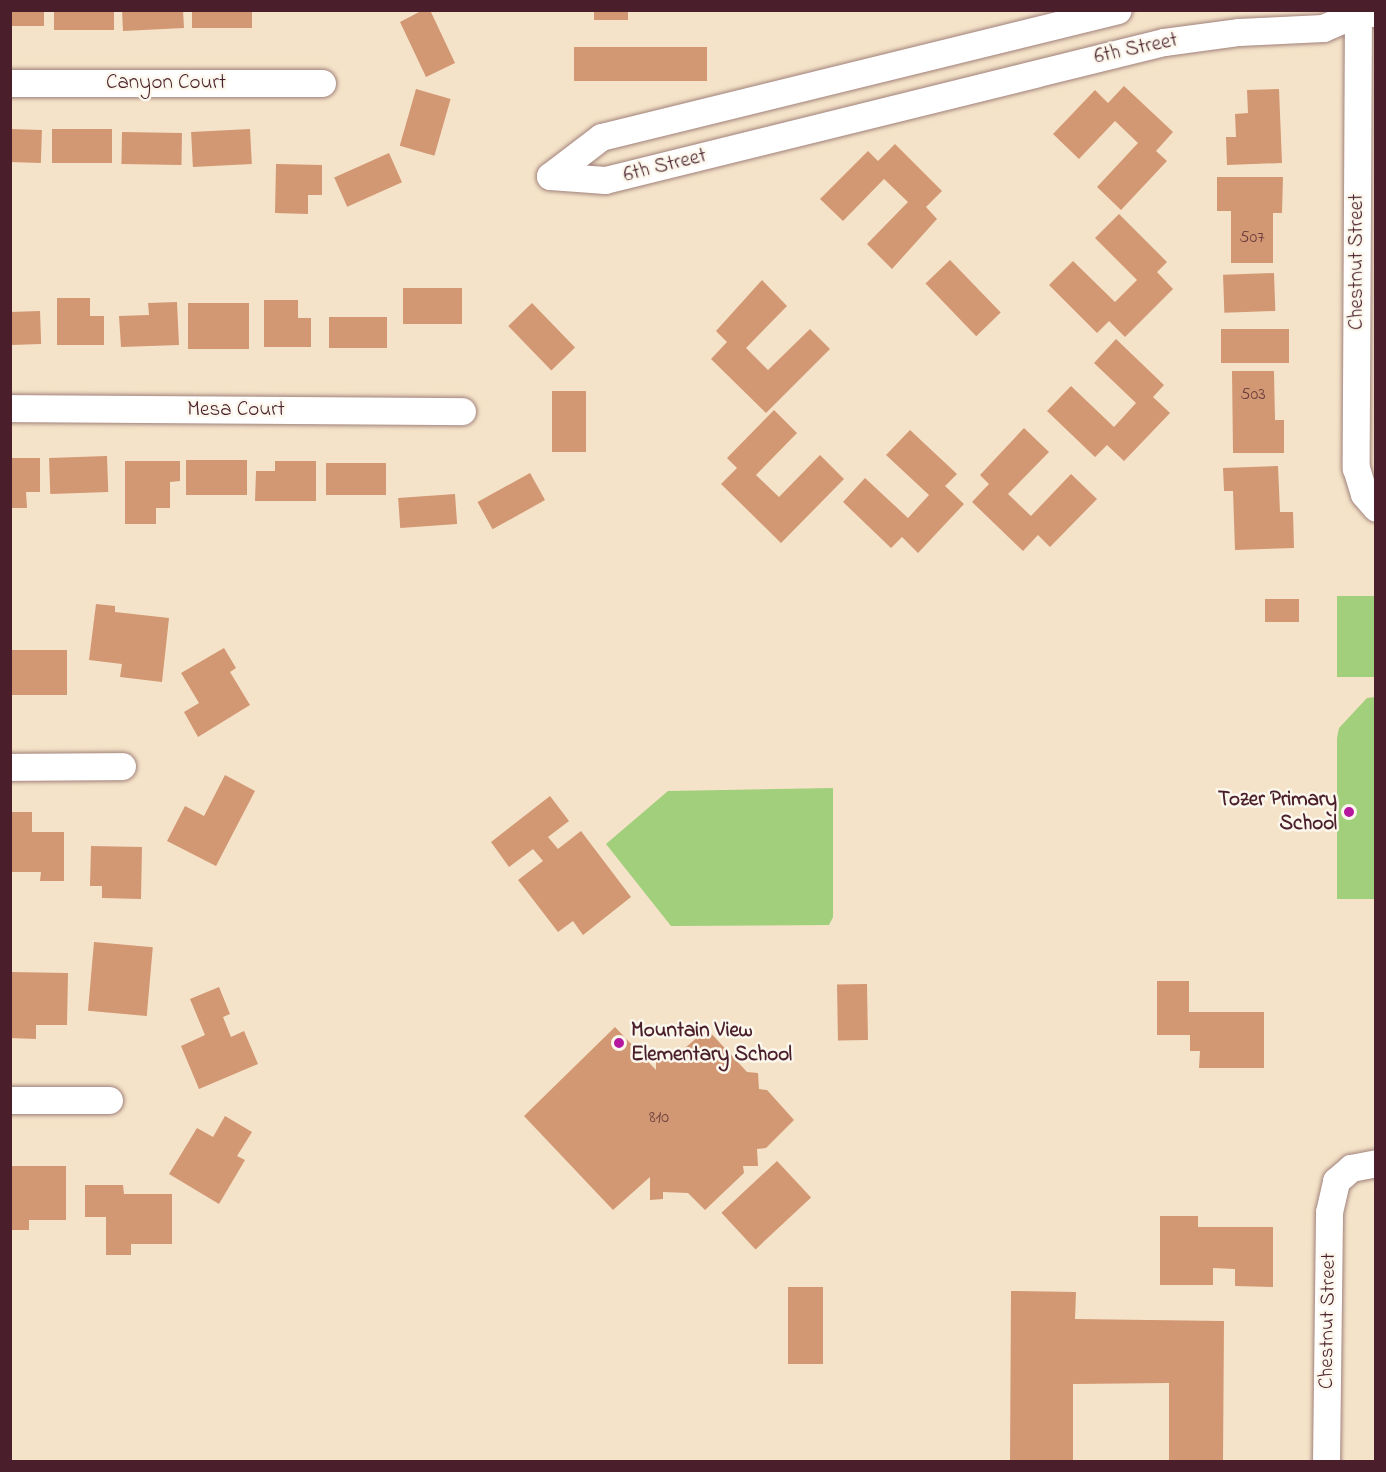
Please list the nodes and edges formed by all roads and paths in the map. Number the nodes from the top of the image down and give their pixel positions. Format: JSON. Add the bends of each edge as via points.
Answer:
{"nodes":[{"id":1,"x":1118,"y":10,"type":"edge"},
{"id":2,"x":1362,"y":12,"type":"edge"},
{"id":3,"x":10,"y":83,"type":"edge"},
{"id":4,"x":322,"y":83,"type":"dead end"},
{"id":5,"x":10,"y":408,"type":"edge"},
{"id":6,"x":462,"y":411,"type":"dead end"},
{"id":7,"x":1376,"y":508,"type":"edge"},
{"id":8,"x":122,"y":766,"type":"dead end"},
{"id":9,"x":10,"y":767,"type":"edge"},
{"id":10,"x":10,"y":1100,"type":"edge"},
{"id":11,"x":109,"y":1100,"type":"dead end"},
{"id":12,"x":1376,"y":1163,"type":"edge"},
{"id":13,"x":1326,"y":1461,"type":"edge"}],
"edges":[{"from":1,"to":2,"type":"street","name":"6th Street","via":[[601,137],[550,176],[605,180],[1164,42],[1239,32],[1323,28]]},
{"from":2,"to":7,"type":"street","name":"Chestnut Street","via":[[1356,468],[1364,494]]},
{"from":3,"to":4,"type":"street","name":"Canyon Court"},
{"from":5,"to":6,"type":"street","name":"Mesa Court"},
{"from":8,"to":9,"type":"street"},
{"from":10,"to":11,"type":"street"},
{"from":12,"to":13,"type":"street","name":"Chestnut Street","via":[[1351,1168],[1336,1181],[1329,1212]]}]}
